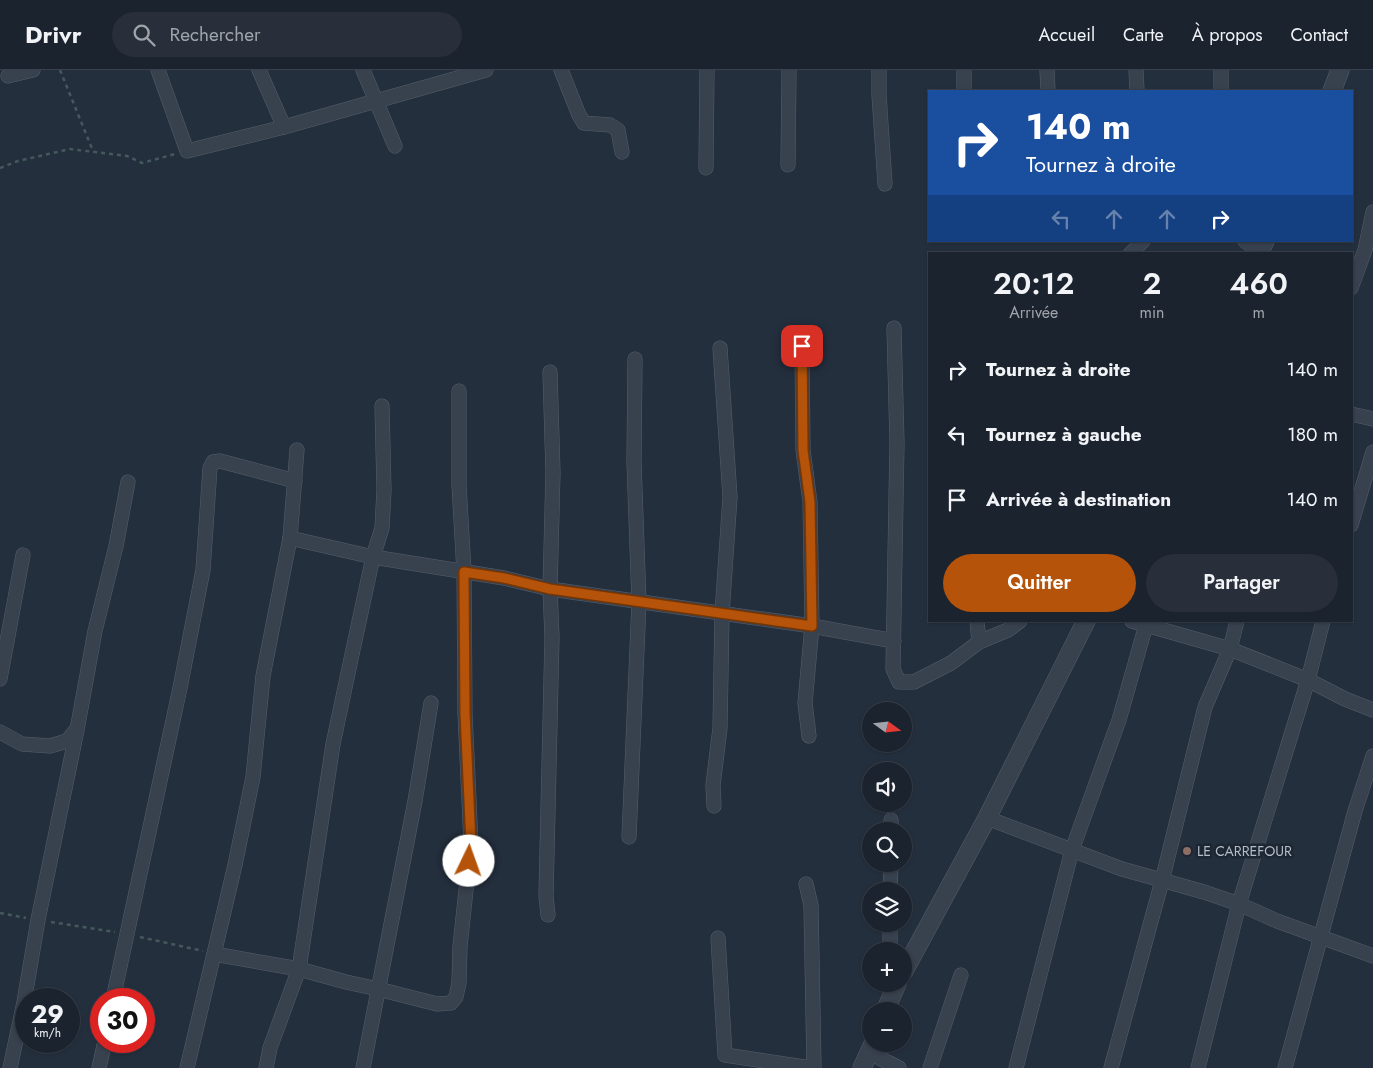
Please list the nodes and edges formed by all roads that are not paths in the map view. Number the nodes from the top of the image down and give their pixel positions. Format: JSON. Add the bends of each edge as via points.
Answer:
{"nodes":[{"id":1,"x":33,"y":70,"type":"edge"},
{"id":2,"x":158,"y":70,"type":"edge"},
{"id":3,"x":259,"y":70,"type":"edge"},
{"id":4,"x":363,"y":70,"type":"edge"},
{"id":5,"x":486,"y":70,"type":"edge"},
{"id":6,"x":561,"y":70,"type":"edge"},
{"id":7,"x":707,"y":70,"type":"edge"},
{"id":8,"x":789,"y":70,"type":"edge"},
{"id":9,"x":879,"y":70,"type":"edge"},
{"id":10,"x":964,"y":70,"type":"edge"},
{"id":11,"x":1047,"y":70,"type":"edge"},
{"id":12,"x":1136,"y":70,"type":"edge"},
{"id":13,"x":1221,"y":70,"type":"edge"},
{"id":14,"x":1340,"y":70,"type":"edge"},
{"id":15,"x":456,"y":74,"type":"edge"},
{"id":16,"x":8,"y":76,"type":"dead end"},
{"id":17,"x":964,"y":90,"type":"edge"},
{"id":18,"x":1048,"y":90,"type":"edge"},
{"id":19,"x":1137,"y":90,"type":"edge"},
{"id":20,"x":1221,"y":90,"type":"edge"},
{"id":21,"x":1332,"y":90,"type":"edge"},
{"id":22,"x":377,"y":101,"type":"junction"},
{"id":23,"x":284,"y":127,"type":"junction"},
{"id":24,"x":395,"y":146,"type":"dead end"},
{"id":25,"x":622,"y":152,"type":"dead end"},
{"id":26,"x":788,"y":165,"type":"dead end"},
{"id":27,"x":706,"y":168,"type":"dead end"},
{"id":28,"x":885,"y":184,"type":"dead end"},
{"id":29,"x":1373,"y":212,"type":"edge"},
{"id":30,"x":1142,"y":242,"type":"edge"},
{"id":31,"x":1247,"y":242,"type":"edge"},
{"id":32,"x":1261,"y":249,"type":"edge"},
{"id":33,"x":1132,"y":252,"type":"edge"},
{"id":34,"x":1353,"y":283,"type":"edge"},
{"id":35,"x":894,"y":328,"type":"dead end"},
{"id":36,"x":802,"y":346,"type":"dead end"},
{"id":37,"x":720,"y":348,"type":"dead end"},
{"id":38,"x":635,"y":359,"type":"dead end"},
{"id":39,"x":550,"y":372,"type":"dead end"},
{"id":40,"x":460,"y":390,"type":"dead end"},
{"id":41,"x":382,"y":406,"type":"dead end"},
{"id":42,"x":1353,"y":414,"type":"edge"},
{"id":43,"x":1373,"y":419,"type":"edge"},
{"id":44,"x":297,"y":450,"type":"dead end"},
{"id":45,"x":1373,"y":452,"type":"edge"},
{"id":46,"x":296,"y":481,"type":"junction"},
{"id":47,"x":128,"y":482,"type":"dead end"},
{"id":48,"x":1353,"y":519,"type":"edge"},
{"id":49,"x":290,"y":538,"type":"junction"},
{"id":50,"x":23,"y":555,"type":"dead end"},
{"id":51,"x":373,"y":557,"type":"junction"},
{"id":52,"x":464,"y":572,"type":"junction"},
{"id":53,"x":550,"y":589,"type":"junction"},
{"id":54,"x":639,"y":602,"type":"junction"},
{"id":55,"x":722,"y":614,"type":"junction"},
{"id":56,"x":978,"y":622,"type":"edge"},
{"id":57,"x":1019,"y":622,"type":"edge"},
{"id":58,"x":1086,"y":622,"type":"edge"},
{"id":59,"x":1136,"y":622,"type":"edge"},
{"id":60,"x":1237,"y":622,"type":"edge"},
{"id":61,"x":1323,"y":622,"type":"edge"},
{"id":62,"x":1146,"y":625,"type":"junction"},
{"id":63,"x":812,"y":626,"type":"junction"},
{"id":64,"x":894,"y":641,"type":"junction"},
{"id":65,"x":979,"y":642,"type":"junction"},
{"id":66,"x":1230,"y":649,"type":"junction"},
{"id":67,"x":0,"y":680,"type":"edge"},
{"id":68,"x":1308,"y":680,"type":"junction"},
{"id":69,"x":431,"y":703,"type":"dead end"},
{"id":70,"x":1373,"y":710,"type":"edge"},
{"id":71,"x":77,"y":730,"type":"junction"},
{"id":72,"x":0,"y":732,"type":"edge"},
{"id":73,"x":808,"y":736,"type":"dead end"},
{"id":74,"x":1373,"y":756,"type":"edge"},
{"id":75,"x":714,"y":806,"type":"dead end"},
{"id":76,"x":988,"y":818,"type":"junction"},
{"id":77,"x":629,"y":837,"type":"dead end"},
{"id":78,"x":1072,"y":850,"type":"junction"},
{"id":79,"x":1162,"y":880,"type":"junction"},
{"id":80,"x":806,"y":884,"type":"dead end"},
{"id":81,"x":1239,"y":904,"type":"junction"},
{"id":82,"x":548,"y":915,"type":"dead end"},
{"id":83,"x":1321,"y":936,"type":"junction"},
{"id":84,"x":718,"y":938,"type":"dead end"},
{"id":85,"x":214,"y":954,"type":"junction"},
{"id":86,"x":912,"y":956,"type":"edge"},
{"id":87,"x":1373,"y":956,"type":"edge"},
{"id":88,"x":299,"y":969,"type":"junction"},
{"id":89,"x":961,"y":975,"type":"dead end"},
{"id":90,"x":115,"y":988,"type":"edge"},
{"id":91,"x":378,"y":989,"type":"junction"},
{"id":92,"x":102,"y":1053,"type":"edge"},
{"id":93,"x":868,"y":1055,"type":"edge"},
{"id":94,"x":10,"y":1068,"type":"edge"},
{"id":95,"x":99,"y":1068,"type":"edge"},
{"id":96,"x":187,"y":1068,"type":"edge"},
{"id":97,"x":266,"y":1068,"type":"edge"},
{"id":98,"x":363,"y":1068,"type":"edge"},
{"id":99,"x":813,"y":1068,"type":"edge"},
{"id":100,"x":899,"y":1068,"type":"edge"},
{"id":101,"x":930,"y":1068,"type":"edge"},
{"id":102,"x":1016,"y":1068,"type":"edge"},
{"id":103,"x":1111,"y":1068,"type":"edge"},
{"id":104,"x":1198,"y":1068,"type":"edge"},
{"id":105,"x":1285,"y":1068,"type":"edge"}],
"edges":[{"from":1,"to":16,"type":"street"},
{"from":2,"to":23,"type":"street","via":[[187,151]]},
{"from":3,"to":23,"type":"street"},
{"from":4,"to":22,"type":"street"},
{"from":5,"to":15,"type":"street"},
{"from":6,"to":25,"type":"street","via":[[584,123],[610,125],[618,130]]},
{"from":7,"to":27,"type":"street"},
{"from":8,"to":26,"type":"street"},
{"from":9,"to":28,"type":"street"},
{"from":10,"to":17,"type":"street"},
{"from":11,"to":18,"type":"street"},
{"from":12,"to":19,"type":"street"},
{"from":13,"to":20,"type":"street"},
{"from":14,"to":21,"type":"street"},
{"from":15,"to":22,"type":"street"},
{"from":22,"to":23,"type":"street"},
{"from":22,"to":24,"type":"street"},
{"from":29,"to":34,"type":"street","via":[[1365,250]]},
{"from":30,"to":33,"type":"street"},
{"from":31,"to":32,"type":"street"},
{"from":35,"to":64,"type":"street","via":[[897,443]]},
{"from":36,"to":63,"type":"street","via":[[803,450],[810,502]]},
{"from":37,"to":55,"type":"street","via":[[730,497]]},
{"from":38,"to":54,"type":"street","via":[[634,462]]},
{"from":39,"to":53,"type":"street","via":[[553,473]]},
{"from":40,"to":52,"type":"street","via":[[459,485]]},
{"from":41,"to":51,"type":"street","via":[[382,528]]},
{"from":42,"to":43,"type":"street"},
{"from":44,"to":46,"type":"street"},
{"from":45,"to":48,"type":"street"},
{"from":46,"to":49,"type":"street"},
{"from":46,"to":90,"type":"street","via":[[220,461],[213,462],[210,468],[201,579]]},
{"from":47,"to":71,"type":"street"},
{"from":49,"to":51,"type":"street"},
{"from":49,"to":85,"type":"street","via":[[263,676],[253,777]]},
{"from":50,"to":67,"type":"street"},
{"from":51,"to":52,"type":"street"},
{"from":51,"to":88,"type":"street","via":[[334,744]]},
{"from":52,"to":53,"type":"street"},
{"from":52,"to":91,"type":"street","via":[[465,713],[471,844],[459,983],[456,997],[451,1003],[444,1004]]},
{"from":53,"to":54,"type":"street"},
{"from":53,"to":82,"type":"street","via":[[552,680]]},
{"from":54,"to":55,"type":"street"},
{"from":54,"to":77,"type":"street"},
{"from":55,"to":63,"type":"street"},
{"from":55,"to":75,"type":"street","via":[[720,728],[713,785]]},
{"from":56,"to":65,"type":"street"},
{"from":57,"to":65,"type":"street"},
{"from":58,"to":76,"type":"street"},
{"from":59,"to":62,"type":"street"},
{"from":60,"to":66,"type":"street"},
{"from":61,"to":68,"type":"street"},
{"from":62,"to":66,"type":"street"},
{"from":62,"to":78,"type":"street","via":[[1119,720]]},
{"from":63,"to":64,"type":"street"},
{"from":63,"to":73,"type":"street","via":[[805,703]]},
{"from":64,"to":65,"type":"street","via":[[893,669],[898,682],[914,682],[951,663]]},
{"from":66,"to":68,"type":"street"},
{"from":66,"to":79,"type":"street","via":[[1205,707]]},
{"from":68,"to":70,"type":"street"},
{"from":68,"to":81,"type":"street"},
{"from":69,"to":91,"type":"street"},
{"from":71,"to":72,"type":"street","via":[[67,741],[50,746],[22,744]]},
{"from":71,"to":94,"type":"street"},
{"from":74,"to":83,"type":"street"},
{"from":76,"to":78,"type":"street"},
{"from":76,"to":86,"type":"street"},
{"from":78,"to":79,"type":"street"},
{"from":78,"to":102,"type":"street"},
{"from":79,"to":81,"type":"street"},
{"from":79,"to":103,"type":"street"},
{"from":80,"to":99,"type":"street","via":[[811,905]]},
{"from":81,"to":83,"type":"street"},
{"from":81,"to":104,"type":"street"},
{"from":83,"to":87,"type":"street"},
{"from":83,"to":105,"type":"street"},
{"from":84,"to":99,"type":"street","via":[[725,1055]]},
{"from":85,"to":88,"type":"street"},
{"from":85,"to":96,"type":"street"},
{"from":88,"to":91,"type":"street"},
{"from":88,"to":97,"type":"street","via":[[270,1048]]},
{"from":89,"to":101,"type":"street"},
{"from":91,"to":98,"type":"street"},
{"from":92,"to":95,"type":"street"},
{"from":93,"to":100,"type":"street"}]}
